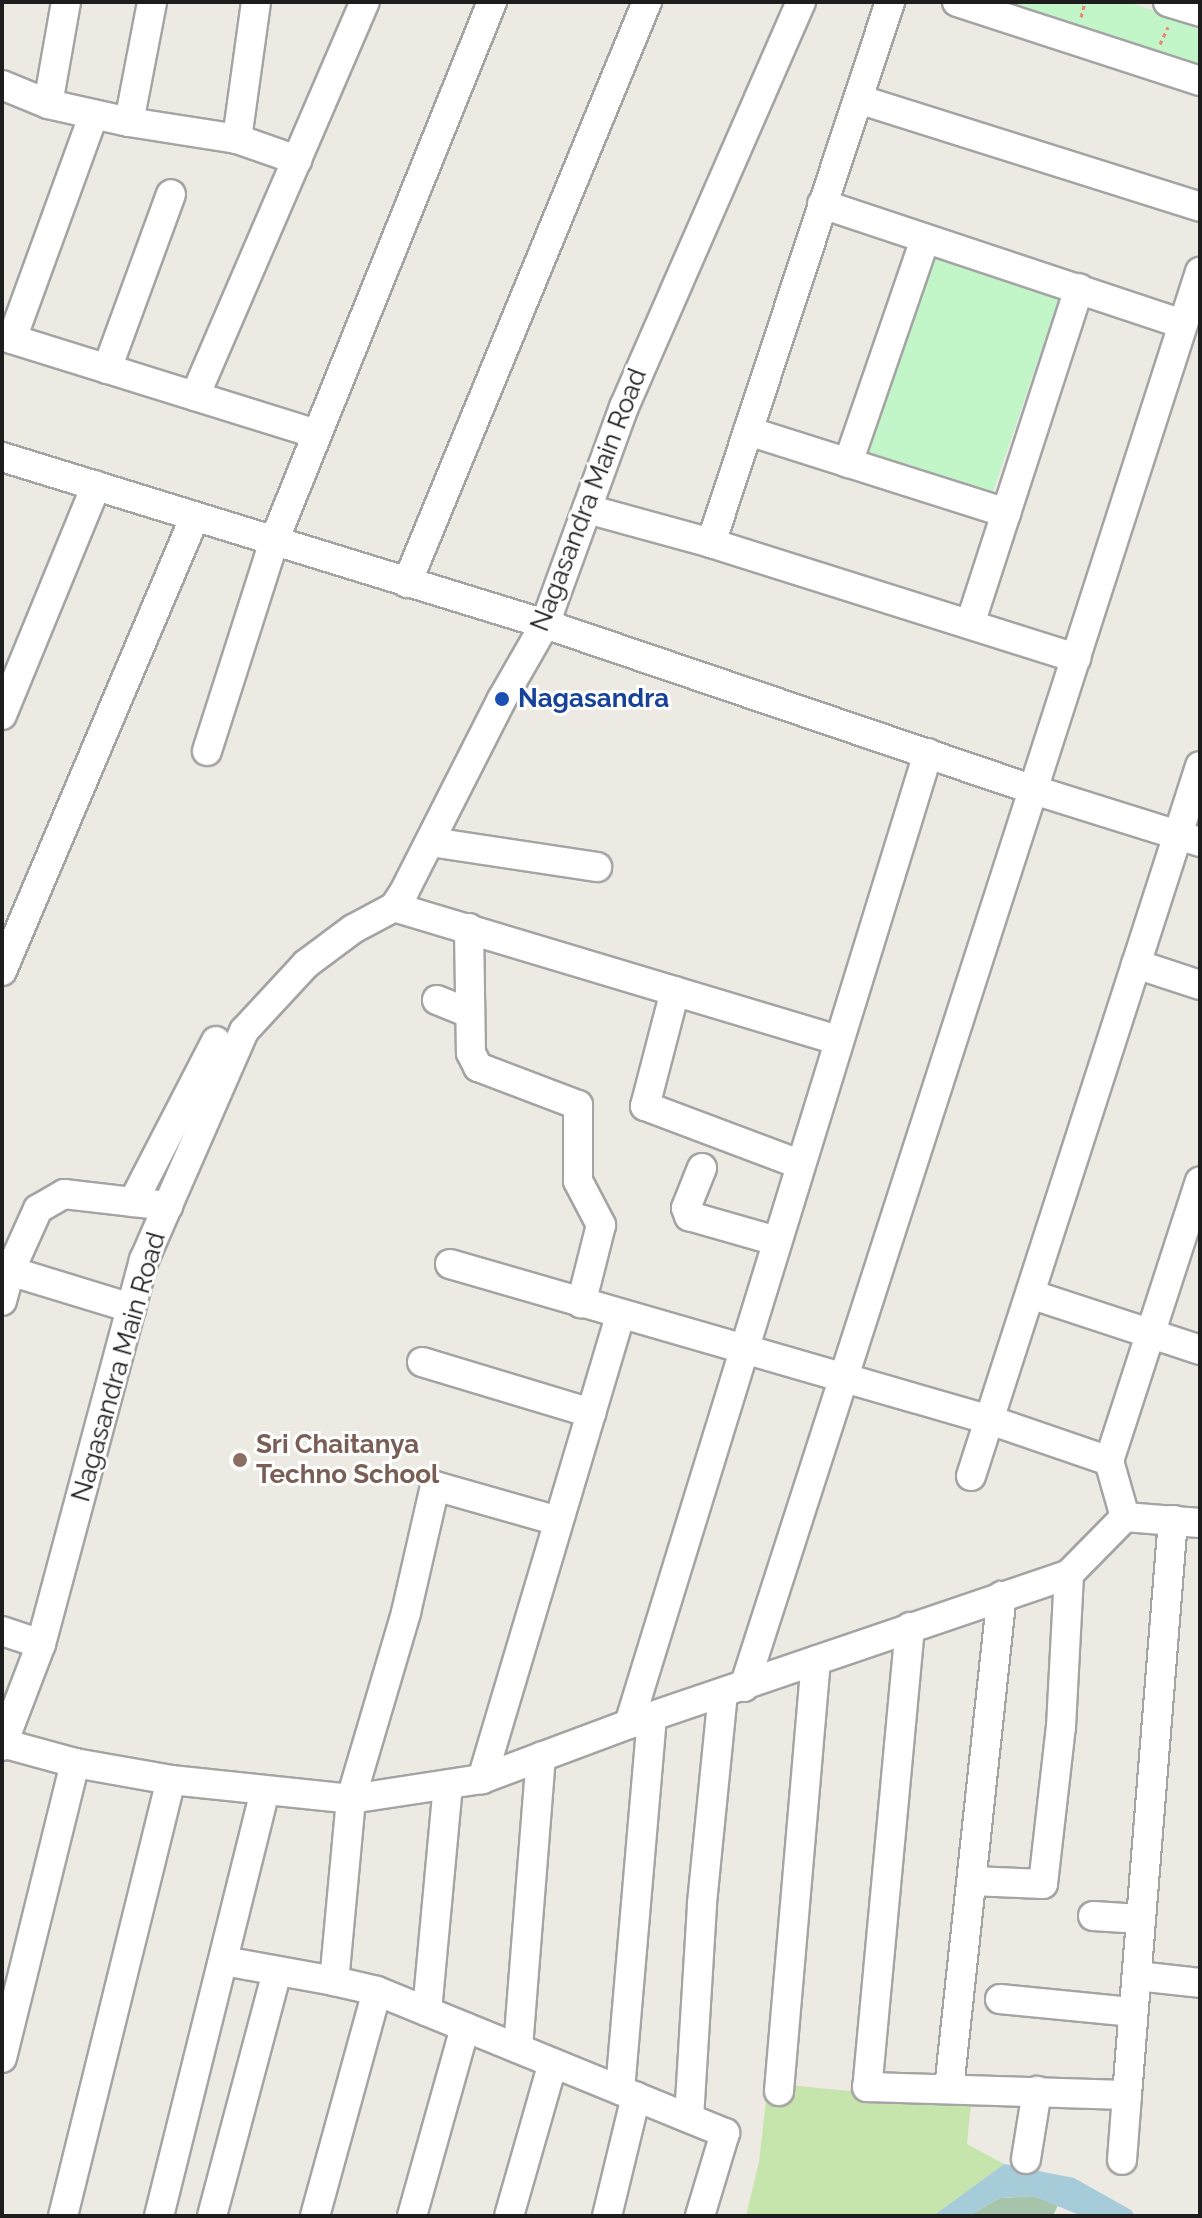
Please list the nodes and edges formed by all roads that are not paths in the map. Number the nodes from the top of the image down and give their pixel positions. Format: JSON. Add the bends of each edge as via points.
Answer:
{"nodes":[{"id":1,"x":66,"y":2,"type":"edge"},
{"id":2,"x":152,"y":2,"type":"edge"},
{"id":3,"x":256,"y":2,"type":"edge"},
{"id":4,"x":365,"y":2,"type":"edge"},
{"id":5,"x":492,"y":2,"type":"edge"},
{"id":6,"x":647,"y":2,"type":"edge"},
{"id":7,"x":801,"y":2,"type":"edge"},
{"id":8,"x":890,"y":2,"type":"edge"},
{"id":9,"x":957,"y":2,"type":"edge"},
{"id":10,"x":1168,"y":2,"type":"edge"},
{"id":11,"x":1190,"y":20,"type":"edge"},
{"id":12,"x":1200,"y":81,"type":"edge"},
{"id":13,"x":2,"y":85,"type":"edge"},
{"id":14,"x":858,"y":99,"type":"junction"},
{"id":15,"x":48,"y":104,"type":"junction"},
{"id":16,"x":94,"y":114,"type":"junction"},
{"id":17,"x":129,"y":122,"type":"junction"},
{"id":18,"x":237,"y":139,"type":"junction"},
{"id":19,"x":297,"y":160,"type":"junction"},
{"id":20,"x":171,"y":194,"type":"dead end"},
{"id":21,"x":822,"y":204,"type":"junction"},
{"id":22,"x":1200,"y":207,"type":"edge"},
{"id":23,"x":925,"y":239,"type":"junction"},
{"id":24,"x":1200,"y":272,"type":"edge"},
{"id":25,"x":1079,"y":288,"type":"junction"},
{"id":26,"x":1183,"y":324,"type":"junction"},
{"id":27,"x":7,"y":337,"type":"edge"},
{"id":28,"x":107,"y":369,"type":"junction"},
{"id":29,"x":195,"y":396,"type":"junction"},
{"id":30,"x":748,"y":431,"type":"junction"},
{"id":31,"x":316,"y":434,"type":"junction"},
{"id":32,"x":2,"y":457,"type":"edge"},
{"id":33,"x":848,"y":463,"type":"junction"},
{"id":34,"x":96,"y":486,"type":"junction"},
{"id":35,"x":587,"y":509,"type":"junction"},
{"id":36,"x":1006,"y":513,"type":"junction"},
{"id":37,"x":195,"y":516,"type":"junction"},
{"id":38,"x":274,"y":541,"type":"junction"},
{"id":39,"x":711,"y":543,"type":"junction"},
{"id":40,"x":407,"y":583,"type":"junction"},
{"id":41,"x":545,"y":624,"type":"junction"},
{"id":42,"x":970,"y":624,"type":"junction"},
{"id":43,"x":1076,"y":658,"type":"junction"},
{"id":44,"x":2,"y":715,"type":"edge"},
{"id":45,"x":207,"y":751,"type":"dead end"},
{"id":46,"x":928,"y":753,"type":"junction"},
{"id":47,"x":1200,"y":766,"type":"edge"},
{"id":48,"x":1034,"y":790,"type":"junction"},
{"id":49,"x":1189,"y":838,"type":"edge"},
{"id":50,"x":431,"y":842,"type":"junction"},
{"id":51,"x":597,"y":867,"type":"dead end"},
{"id":52,"x":394,"y":907,"type":"junction"},
{"id":53,"x":469,"y":928,"type":"junction"},
{"id":54,"x":1136,"y":964,"type":"junction"},
{"id":55,"x":2,"y":971,"type":"edge"},
{"id":56,"x":1200,"y":985,"type":"edge"},
{"id":57,"x":675,"y":991,"type":"junction"},
{"id":58,"x":437,"y":1000,"type":"dead end"},
{"id":59,"x":470,"y":1013,"type":"junction"},
{"id":60,"x":836,"y":1040,"type":"junction"},
{"id":61,"x":216,"y":1041,"type":"dead end"},
{"id":62,"x":167,"y":1135,"type":"junction"},
{"id":63,"x":195,"y":1144,"type":"junction"},
{"id":64,"x":799,"y":1164,"type":"junction"},
{"id":65,"x":702,"y":1168,"type":"dead end"},
{"id":66,"x":1200,"y":1181,"type":"edge"},
{"id":67,"x":133,"y":1202,"type":"junction"},
{"id":68,"x":168,"y":1206,"type":"junction"},
{"id":69,"x":1192,"y":1234,"type":"edge"},
{"id":70,"x":777,"y":1241,"type":"junction"},
{"id":71,"x":450,"y":1264,"type":"dead end"},
{"id":72,"x":10,"y":1271,"type":"junction"},
{"id":73,"x":1030,"y":1294,"type":"junction"},
{"id":74,"x":2,"y":1301,"type":"edge"},
{"id":75,"x":581,"y":1304,"type":"junction"},
{"id":76,"x":131,"y":1308,"type":"junction"},
{"id":77,"x":620,"y":1315,"type":"junction"},
{"id":78,"x":1151,"y":1334,"type":"junction"},
{"id":79,"x":744,"y":1350,"type":"junction"},
{"id":80,"x":1200,"y":1350,"type":"edge"},
{"id":81,"x":422,"y":1362,"type":"dead end"},
{"id":82,"x":844,"y":1379,"type":"junction"},
{"id":83,"x":591,"y":1413,"type":"junction"},
{"id":84,"x":990,"y":1420,"type":"junction"},
{"id":85,"x":1109,"y":1461,"type":"junction"},
{"id":86,"x":971,"y":1476,"type":"dead end"},
{"id":87,"x":1125,"y":1517,"type":"junction"},
{"id":88,"x":558,"y":1521,"type":"junction"},
{"id":89,"x":1187,"y":1521,"type":"edge"},
{"id":90,"x":1069,"y":1574,"type":"junction"},
{"id":91,"x":1002,"y":1596,"type":"junction"},
{"id":92,"x":910,"y":1627,"type":"junction"},
{"id":93,"x":2,"y":1631,"type":"edge"},
{"id":94,"x":41,"y":1644,"type":"junction"},
{"id":95,"x":816,"y":1661,"type":"junction"},
{"id":96,"x":734,"y":1691,"type":"junction"},
{"id":97,"x":640,"y":1721,"type":"junction"},
{"id":98,"x":3,"y":1744,"type":"edge"},
{"id":99,"x":541,"y":1757,"type":"junction"},
{"id":100,"x":75,"y":1763,"type":"junction"},
{"id":101,"x":482,"y":1779,"type":"junction"},
{"id":102,"x":171,"y":1780,"type":"junction"},
{"id":103,"x":448,"y":1785,"type":"junction"},
{"id":104,"x":265,"y":1792,"type":"junction"},
{"id":105,"x":351,"y":1799,"type":"junction"},
{"id":106,"x":972,"y":1881,"type":"junction"},
{"id":107,"x":1093,"y":1916,"type":"dead end"},
{"id":108,"x":1141,"y":1919,"type":"junction"},
{"id":109,"x":224,"y":1961,"type":"junction"},
{"id":110,"x":277,"y":1971,"type":"junction"},
{"id":111,"x":1137,"y":1976,"type":"junction"},
{"id":112,"x":334,"y":1981,"type":"junction"},
{"id":113,"x":1200,"y":1983,"type":"edge"},
{"id":114,"x":377,"y":1991,"type":"junction"},
{"id":115,"x":1000,"y":1999,"type":"dead end"},
{"id":116,"x":427,"y":2011,"type":"junction"},
{"id":117,"x":1133,"y":2012,"type":"junction"},
{"id":118,"x":465,"y":2027,"type":"junction"},
{"id":119,"x":518,"y":2048,"type":"junction"},
{"id":120,"x":2,"y":2058,"type":"edge"},
{"id":121,"x":553,"y":2063,"type":"junction"},
{"id":122,"x":949,"y":2089,"type":"junction"},
{"id":123,"x":779,"y":2091,"type":"dead end"},
{"id":124,"x":1037,"y":2091,"type":"junction"},
{"id":125,"x":628,"y":2093,"type":"junction"},
{"id":126,"x":1127,"y":2095,"type":"junction"},
{"id":127,"x":689,"y":2118,"type":"junction"},
{"id":128,"x":1026,"y":2159,"type":"dead end"},
{"id":129,"x":1122,"y":2160,"type":"dead end"},
{"id":130,"x":63,"y":2216,"type":"edge"},
{"id":131,"x":159,"y":2216,"type":"edge"},
{"id":132,"x":212,"y":2216,"type":"edge"},
{"id":133,"x":315,"y":2216,"type":"edge"},
{"id":134,"x":412,"y":2216,"type":"edge"},
{"id":135,"x":509,"y":2216,"type":"edge"},
{"id":136,"x":607,"y":2216,"type":"edge"},
{"id":137,"x":700,"y":2216,"type":"edge"}],
"edges":[{"from":1,"to":15,"type":"street"},
{"from":2,"to":17,"type":"street"},
{"from":3,"to":18,"type":"street"},
{"from":4,"to":19,"type":"street"},
{"from":5,"to":31,"type":"street"},
{"from":6,"to":40,"type":"street"},
{"from":7,"to":35,"type":"street","name":"Nagasandra Main Road","via":[[624,407]]},
{"from":8,"to":14,"type":"street"},
{"from":9,"to":12,"type":"street"},
{"from":10,"to":11,"type":"street"},
{"from":13,"to":15,"type":"street"},
{"from":14,"to":21,"type":"street"},
{"from":14,"to":22,"type":"street"},
{"from":15,"to":16,"type":"street"},
{"from":16,"to":17,"type":"street"},
{"from":16,"to":27,"type":"street"},
{"from":17,"to":18,"type":"street"},
{"from":18,"to":19,"type":"street"},
{"from":19,"to":29,"type":"street"},
{"from":20,"to":28,"type":"street"},
{"from":21,"to":23,"type":"street"},
{"from":21,"to":30,"type":"street"},
{"from":23,"to":25,"type":"street"},
{"from":23,"to":33,"type":"street"},
{"from":24,"to":26,"type":"street"},
{"from":25,"to":26,"type":"street"},
{"from":25,"to":36,"type":"street"},
{"from":26,"to":43,"type":"street"},
{"from":27,"to":28,"type":"street"},
{"from":28,"to":29,"type":"street"},
{"from":29,"to":31,"type":"street"},
{"from":30,"to":33,"type":"street"},
{"from":30,"to":39,"type":"street"},
{"from":31,"to":38,"type":"street"},
{"from":32,"to":34,"type":"street"},
{"from":33,"to":36,"type":"street"},
{"from":34,"to":37,"type":"street"},
{"from":34,"to":44,"type":"street"},
{"from":35,"to":39,"type":"street"},
{"from":35,"to":41,"type":"street","name":"Nagasandra Main Road"},
{"from":36,"to":42,"type":"street"},
{"from":37,"to":38,"type":"street"},
{"from":37,"to":55,"type":"street"},
{"from":38,"to":40,"type":"street"},
{"from":38,"to":45,"type":"street"},
{"from":39,"to":42,"type":"street"},
{"from":40,"to":41,"type":"street"},
{"from":41,"to":46,"type":"street"},
{"from":41,"to":50,"type":"street","name":"Nagasandra Main Road"},
{"from":42,"to":43,"type":"street"},
{"from":43,"to":48,"type":"street"},
{"from":46,"to":48,"type":"street"},
{"from":46,"to":60,"type":"street"},
{"from":47,"to":49,"type":"street"},
{"from":48,"to":49,"type":"street"},
{"from":48,"to":82,"type":"street"},
{"from":49,"to":54,"type":"street"},
{"from":50,"to":51,"type":"street"},
{"from":50,"to":52,"type":"street","name":"Nagasandra Main Road"},
{"from":52,"to":53,"type":"street"},
{"from":52,"to":63,"type":"street","name":"Nagasandra Main Road","via":[[306,964],[244,1031]]},
{"from":53,"to":57,"type":"street"},
{"from":53,"to":59,"type":"street"},
{"from":54,"to":56,"type":"street"},
{"from":54,"to":73,"type":"street"},
{"from":57,"to":60,"type":"street"},
{"from":57,"to":64,"type":"street","via":[[645,1106]]},
{"from":58,"to":59,"type":"street"},
{"from":59,"to":75,"type":"street","via":[[471,1053],[478,1067],[578,1105],[578,1181],[601,1225]]},
{"from":60,"to":64,"type":"street"},
{"from":61,"to":62,"type":"street"},
{"from":62,"to":63,"type":"street"},
{"from":62,"to":67,"type":"street"},
{"from":63,"to":68,"type":"street","name":"Nagasandra Main Road"},
{"from":64,"to":70,"type":"street"},
{"from":65,"to":70,"type":"street","via":[[686,1208],[689,1216]]},
{"from":66,"to":69,"type":"street"},
{"from":67,"to":68,"type":"street"},
{"from":67,"to":72,"type":"street","via":[[64,1194],[38,1209]]},
{"from":68,"to":76,"type":"street","name":"Nagasandra Main Road","via":[[144,1260]]},
{"from":69,"to":78,"type":"street"},
{"from":70,"to":79,"type":"street"},
{"from":71,"to":75,"type":"street"},
{"from":72,"to":74,"type":"street"},
{"from":72,"to":76,"type":"street"},
{"from":73,"to":78,"type":"street"},
{"from":73,"to":84,"type":"street"},
{"from":75,"to":77,"type":"street"},
{"from":76,"to":94,"type":"street","name":"Nagasandra Main Road"},
{"from":77,"to":79,"type":"street"},
{"from":77,"to":83,"type":"street"},
{"from":78,"to":80,"type":"street"},
{"from":78,"to":85,"type":"street"},
{"from":79,"to":82,"type":"street"},
{"from":79,"to":97,"type":"street"},
{"from":81,"to":83,"type":"street"},
{"from":82,"to":84,"type":"street"},
{"from":82,"to":96,"type":"street"},
{"from":83,"to":88,"type":"street"},
{"from":84,"to":85,"type":"street"},
{"from":84,"to":86,"type":"street"},
{"from":85,"to":87,"type":"street"},
{"from":87,"to":89,"type":"street"},
{"from":87,"to":90,"type":"street"},
{"from":88,"to":101,"type":"street"},
{"from":88,"to":105,"type":"street","via":[[435,1486],[406,1613]]},
{"from":89,"to":108,"type":"street"},
{"from":90,"to":91,"type":"street"},
{"from":90,"to":106,"type":"street","via":[[1061,1727],[1043,1884]]},
{"from":91,"to":92,"type":"street"},
{"from":91,"to":106,"type":"street"},
{"from":92,"to":95,"type":"street"},
{"from":92,"to":122,"type":"street","via":[[867,2087]]},
{"from":93,"to":94,"type":"street"},
{"from":94,"to":98,"type":"street","name":"Nagasandra Main Road"},
{"from":95,"to":96,"type":"street"},
{"from":95,"to":123,"type":"street"},
{"from":96,"to":97,"type":"street"},
{"from":96,"to":127,"type":"street","via":[[702,1903]]},
{"from":97,"to":99,"type":"street"},
{"from":97,"to":125,"type":"street"},
{"from":98,"to":100,"type":"street"},
{"from":99,"to":101,"type":"street"},
{"from":99,"to":119,"type":"street"},
{"from":100,"to":102,"type":"street"},
{"from":100,"to":120,"type":"street"},
{"from":101,"to":103,"type":"street"},
{"from":102,"to":104,"type":"street"},
{"from":102,"to":130,"type":"street"},
{"from":103,"to":105,"type":"street"},
{"from":103,"to":116,"type":"street"},
{"from":104,"to":105,"type":"street"},
{"from":104,"to":109,"type":"street"},
{"from":105,"to":112,"type":"street"},
{"from":106,"to":122,"type":"street"},
{"from":107,"to":108,"type":"street"},
{"from":108,"to":111,"type":"street"},
{"from":109,"to":110,"type":"street"},
{"from":109,"to":131,"type":"street"},
{"from":110,"to":112,"type":"street"},
{"from":110,"to":132,"type":"street"},
{"from":111,"to":113,"type":"street"},
{"from":111,"to":117,"type":"street"},
{"from":112,"to":114,"type":"street"},
{"from":114,"to":116,"type":"street"},
{"from":114,"to":133,"type":"street"},
{"from":115,"to":117,"type":"street"},
{"from":116,"to":118,"type":"street"},
{"from":117,"to":126,"type":"street"},
{"from":118,"to":119,"type":"street"},
{"from":118,"to":134,"type":"street"},
{"from":119,"to":121,"type":"street"},
{"from":121,"to":125,"type":"street"},
{"from":121,"to":135,"type":"street"},
{"from":122,"to":124,"type":"street"},
{"from":124,"to":126,"type":"street"},
{"from":124,"to":128,"type":"street"},
{"from":125,"to":127,"type":"street"},
{"from":125,"to":136,"type":"street"},
{"from":126,"to":129,"type":"street"},
{"from":127,"to":137,"type":"street","via":[[725,2133]]}]}
